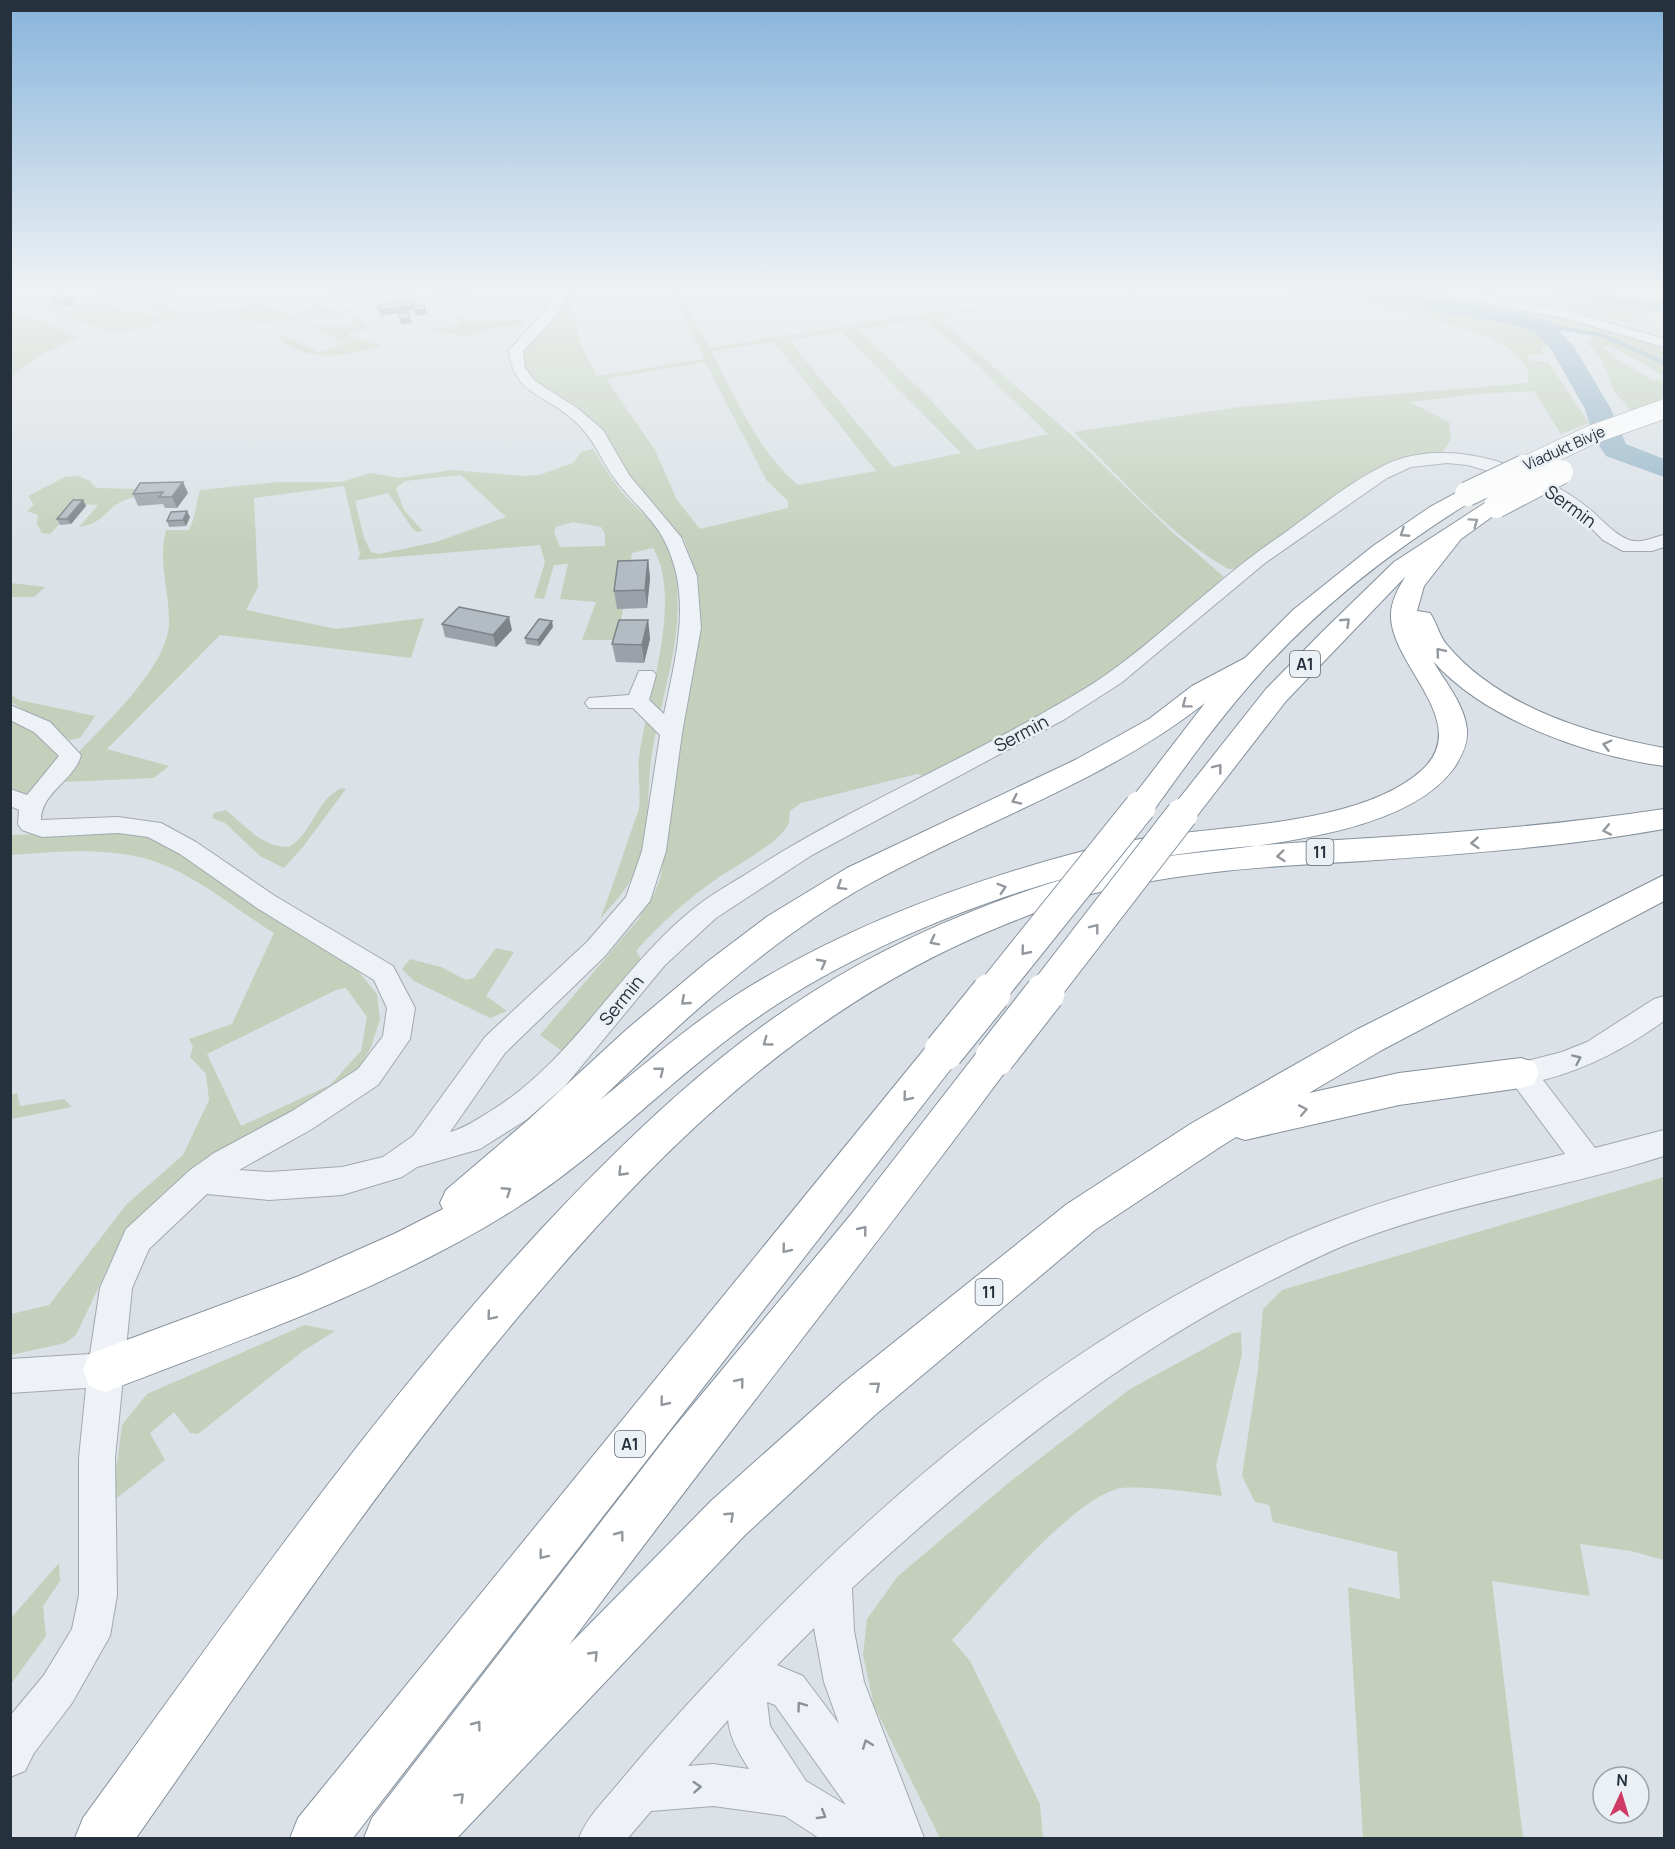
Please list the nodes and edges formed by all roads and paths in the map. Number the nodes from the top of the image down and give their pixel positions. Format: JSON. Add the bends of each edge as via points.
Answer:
{"nodes":[{"id":1,"x":523,"y":373,"type":"edge"},
{"id":2,"x":1665,"y":409,"type":"edge"},
{"id":3,"x":1665,"y":428,"type":"edge"},
{"id":4,"x":1665,"y":540,"type":"edge"},
{"id":5,"x":1442,"y":548,"type":"junction"},
{"id":6,"x":1254,"y":664,"type":"junction"},
{"id":7,"x":646,"y":675,"type":"dead end"},
{"id":8,"x":638,"y":701,"type":"junction"},
{"id":9,"x":596,"y":703,"type":"dead end"},
{"id":10,"x":10,"y":711,"type":"edge"},
{"id":11,"x":671,"y":733,"type":"junction"},
{"id":12,"x":1665,"y":757,"type":"edge"},
{"id":13,"x":21,"y":801,"type":"edge"},
{"id":14,"x":1665,"y":819,"type":"edge"},
{"id":15,"x":1665,"y":887,"type":"edge"},
{"id":16,"x":1665,"y":1007,"type":"edge"},
{"id":17,"x":1521,"y":1073,"type":"junction"},
{"id":18,"x":1206,"y":1135,"type":"junction"},
{"id":19,"x":1665,"y":1143,"type":"edge"},
{"id":20,"x":408,"y":1156,"type":"junction"},
{"id":21,"x":1588,"y":1162,"type":"junction"},
{"id":22,"x":201,"y":1180,"type":"junction"},
{"id":23,"x":419,"y":1240,"type":"junction"},
{"id":24,"x":105,"y":1370,"type":"junction"},
{"id":25,"x":10,"y":1376,"type":"edge"},
{"id":26,"x":833,"y":1583,"type":"junction"},
{"id":27,"x":744,"y":1673,"type":"junction"},
{"id":28,"x":10,"y":1756,"type":"edge"},
{"id":29,"x":639,"y":1791,"type":"junction"},
{"id":30,"x":791,"y":1796,"type":"junction"},
{"id":31,"x":103,"y":1839,"type":"edge"},
{"id":32,"x":318,"y":1839,"type":"edge"},
{"id":33,"x":392,"y":1839,"type":"edge"},
{"id":34,"x":419,"y":1839,"type":"edge"},
{"id":35,"x":601,"y":1839,"type":"edge"},
{"id":36,"x":849,"y":1839,"type":"edge"},
{"id":37,"x":896,"y":1839,"type":"edge"},
{"id":38,"x":902,"y":1839,"type":"edge"}],
"edges":[{"from":1,"to":11,"type":"street","via":[[530,384],[597,433],[622,477],[681,553],[688,576],[691,628]]},
{"from":2,"to":6,"type":"highway","name":"Viadukt Bivje","number":"A1","one_way":true,"bridge":true,"via":[[1591,435],[1467,494],[1385,546],[1320,599]]},
{"from":5,"to":3,"type":"highway","name":"Viadukt Bivje","number":"A1","one_way":true,"bridge":true,"via":[[1496,506],[1563,470]]},
{"from":4,"to":20,"type":"street","name":"Sermin","via":[[1652,546],[1629,547],[1609,536],[1559,494],[1523,476],[1469,460],[1408,462],[1381,474],[1259,559],[1114,679],[1057,714],[804,849],[707,911],[656,958],[555,1078],[516,1112],[469,1140]]},
{"from":12,"to":5,"type":"highway","one_way":true,"via":[[1573,735],[1524,714],[1474,685],[1435,647],[1423,626],[1419,605]]},
{"from":23,"to":5,"type":"highway","one_way":true,"via":[[507,1192],[725,1021],[854,946],[921,917],[1120,853],[1302,827],[1398,801],[1446,764],[1455,740],[1449,713],[1413,646],[1404,616],[1407,594]]},
{"from":33,"to":5,"type":"highway","number":"A1","one_way":true,"bridge":true,"via":[[687,1446],[867,1225],[1276,695],[1402,567]]},
{"from":6,"to":23,"type":"highway","one_way":true,"via":[[1202,692],[1159,725],[1085,767],[858,876],[780,925],[639,1040],[542,1133]]},
{"from":6,"to":32,"type":"highway","number":"A1","one_way":true,"bridge":true,"via":[[1198,729],[1140,807]]},
{"from":7,"to":8,"type":"street"},
{"from":8,"to":9,"type":"street"},
{"from":8,"to":11,"type":"street"},
{"from":10,"to":13,"type":"street","via":[[42,727],[70,755],[68,763]]},
{"from":11,"to":20,"type":"street","via":[[654,851],[637,901],[596,949],[495,1045],[424,1145]]},
{"from":13,"to":22,"type":"street","via":[[30,824],[42,829],[118,825],[153,829],[188,848],[266,902],[384,973],[401,1008],[396,1039],[368,1077]]},
{"from":14,"to":31,"type":"highway","number":"11","one_way":true,"via":[[1534,839],[1335,850],[1199,864],[1107,879],[1025,904],[946,935],[817,1006],[701,1097],[627,1167],[531,1268],[358,1481]]},
{"from":15,"to":18,"type":"highway","number":"11","via":[[1369,1040]]},
{"from":17,"to":16,"type":"street","one_way":true,"via":[[1560,1067],[1614,1043]]},
{"from":18,"to":17,"type":"highway","one_way":true,"via":[[1272,1116],[1399,1089]]},
{"from":17,"to":21,"type":"street"},
{"from":34,"to":18,"type":"highway","number":"11","one_way":true,"via":[[728,1518],[859,1399],[1081,1217]]},
{"from":19,"to":21,"type":"street"},
{"from":20,"to":22,"type":"street","via":[[391,1168],[342,1180],[269,1186]]},
{"from":21,"to":26,"type":"street","via":[[1437,1198],[1326,1238],[1137,1335],[1023,1416],[900,1520]]},
{"from":22,"to":24,"type":"street","via":[[137,1239],[116,1288]]},
{"from":23,"to":24,"type":"highway","via":[[322,1288]]},
{"from":24,"to":25,"type":"street"},
{"from":24,"to":28,"type":"street","via":[[98,1458],[98,1595],[90,1636]]},
{"from":26,"to":27,"type":"street"},
{"from":38,"to":26,"type":"street","one_way":true,"via":[[844,1682],[834,1631]]},
{"from":27,"to":29,"type":"street"},
{"from":27,"to":30,"type":"street","via":[[750,1733]]},
{"from":37,"to":27,"type":"street","one_way":true,"via":[[789,1690]]},
{"from":29,"to":30,"type":"street","one_way":true,"via":[[713,1785]]},
{"from":29,"to":35,"type":"street"},
{"from":30,"to":36,"type":"street","one_way":true,"via":[[831,1820]]}]}
